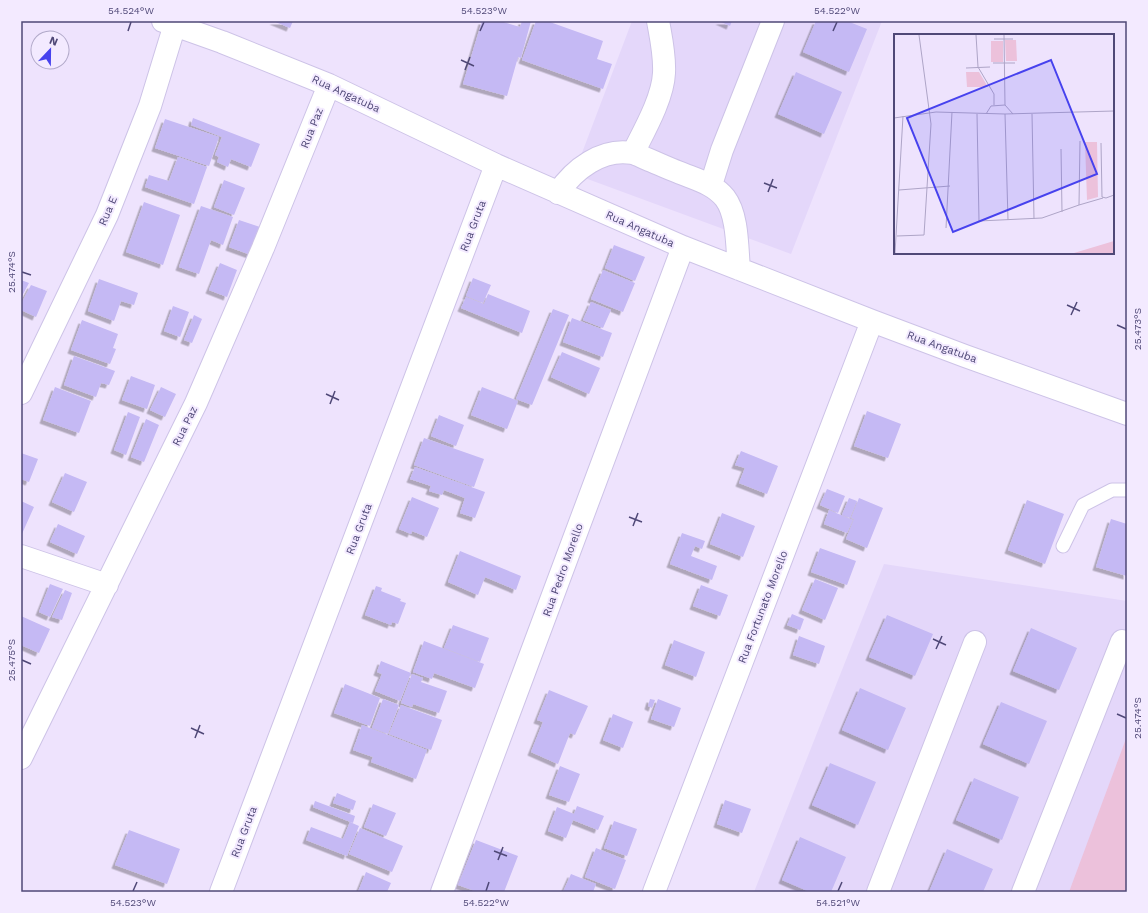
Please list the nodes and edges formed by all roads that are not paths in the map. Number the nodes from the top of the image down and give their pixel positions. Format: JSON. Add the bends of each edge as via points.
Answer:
{"nodes":[{"id":1,"x":658,"y":21,"type":"edge"},
{"id":2,"x":773,"y":21,"type":"edge"},
{"id":3,"x":171,"y":22,"type":"edge"},
{"id":4,"x":329,"y":84,"type":"junction"},
{"id":5,"x":633,"y":154,"type":"junction"},
{"id":6,"x":496,"y":165,"type":"junction"},
{"id":7,"x":711,"y":185,"type":"junction"},
{"id":8,"x":558,"y":193,"type":"junction"},
{"id":9,"x":683,"y":247,"type":"junction"},
{"id":10,"x":739,"y":269,"type":"junction"},
{"id":11,"x":872,"y":321,"type":"junction"},
{"id":12,"x":21,"y":393,"type":"edge"},
{"id":13,"x":1127,"y":414,"type":"edge"},
{"id":14,"x":1127,"y":490,"type":"edge"},
{"id":15,"x":1063,"y":546,"type":"dead end"},
{"id":16,"x":21,"y":556,"type":"edge"},
{"id":17,"x":107,"y":585,"type":"junction"},
{"id":18,"x":1122,"y":641,"type":"dead end"},
{"id":19,"x":975,"y":642,"type":"dead end"},
{"id":20,"x":21,"y":758,"type":"edge"},
{"id":21,"x":221,"y":892,"type":"edge"},
{"id":22,"x":442,"y":892,"type":"edge"},
{"id":23,"x":654,"y":892,"type":"edge"},
{"id":24,"x":878,"y":892,"type":"edge"},
{"id":25,"x":1023,"y":892,"type":"edge"}],
"edges":[{"from":1,"to":5,"type":"street","via":[[664,53],[664,74],[660,94]]},
{"from":2,"to":7,"type":"street","via":[[722,150]]},
{"from":3,"to":4,"type":"street","name":"Rua Angatuba"},
{"from":3,"to":12,"type":"street","name":"Rua E","via":[[150,106],[107,215]]},
{"from":4,"to":6,"type":"street","name":"Rua Angatuba"},
{"from":4,"to":17,"type":"street","name":"Rua Paz","via":[[263,248],[196,403]]},
{"from":5,"to":7,"type":"street"},
{"from":5,"to":8,"type":"street","via":[[615,153],[597,159],[575,173]]},
{"from":6,"to":8,"type":"street","name":"Rua Angatuba"},
{"from":6,"to":21,"type":"street","name":"Rua Gruta"},
{"from":7,"to":10,"type":"street","via":[[731,209]]},
{"from":8,"to":9,"type":"street","name":"Rua Angatuba"},
{"from":9,"to":10,"type":"street","name":"Rua Angatuba"},
{"from":9,"to":22,"type":"street","name":"Rua Pedro Morello"},
{"from":10,"to":11,"type":"street","name":"Rua Angatuba"},
{"from":11,"to":13,"type":"street","name":"Rua Angatuba"},
{"from":11,"to":23,"type":"street","name":"Rua Fortunato Morello"},
{"from":14,"to":15,"type":"lane","via":[[1112,490],[1083,505]]},
{"from":16,"to":17,"type":"street"},
{"from":17,"to":20,"type":"street","name":"Rua Paz"},
{"from":18,"to":25,"type":"street"},
{"from":19,"to":24,"type":"street"}]}
